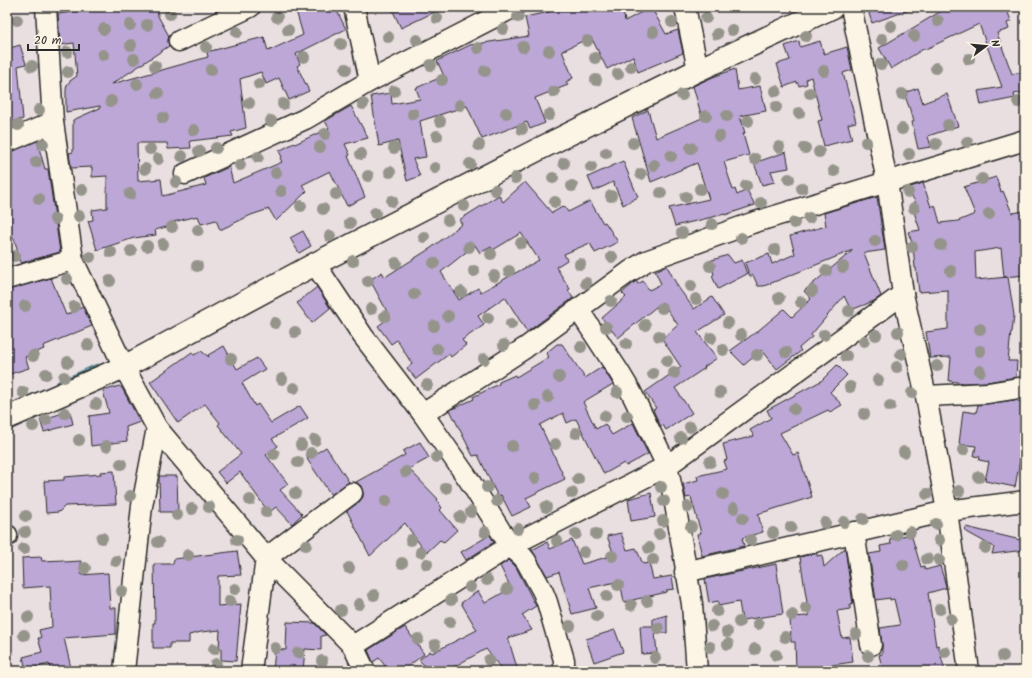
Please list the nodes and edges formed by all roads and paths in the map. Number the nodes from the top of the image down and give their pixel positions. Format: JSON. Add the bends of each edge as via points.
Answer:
{"nodes":[{"id":1,"x":46,"y":7,"type":"edge"},
{"id":2,"x":250,"y":7,"type":"edge"},
{"id":3,"x":354,"y":7,"type":"edge"},
{"id":4,"x":514,"y":7,"type":"edge"},
{"id":5,"x":685,"y":7,"type":"edge"},
{"id":6,"x":832,"y":7,"type":"edge"},
{"id":7,"x":851,"y":7,"type":"edge"},
{"id":8,"x":179,"y":41,"type":"dead end"},
{"id":9,"x":698,"y":70,"type":"junction"},
{"id":10,"x":370,"y":81,"type":"junction"},
{"id":11,"x":53,"y":122,"type":"junction"},
{"id":12,"x":1025,"y":140,"type":"edge"},
{"id":13,"x":7,"y":142,"type":"edge"},
{"id":14,"x":185,"y":174,"type":"dead end"},
{"id":15,"x":888,"y":181,"type":"junction"},
{"id":16,"x":73,"y":260,"type":"junction"},
{"id":17,"x":315,"y":264,"type":"junction"},
{"id":18,"x":7,"y":279,"type":"edge"},
{"id":19,"x":903,"y":294,"type":"junction"},
{"id":20,"x":578,"y":309,"type":"junction"},
{"id":21,"x":124,"y":367,"type":"junction"},
{"id":22,"x":1025,"y":387,"type":"edge"},
{"id":23,"x":926,"y":396,"type":"junction"},
{"id":24,"x":423,"y":414,"type":"junction"},
{"id":25,"x":7,"y":418,"type":"edge"},
{"id":26,"x":157,"y":428,"type":"junction"},
{"id":27,"x":667,"y":466,"type":"junction"},
{"id":28,"x":352,"y":492,"type":"dead end"},
{"id":29,"x":1025,"y":501,"type":"edge"},
{"id":30,"x":947,"y":512,"type":"junction"},
{"id":31,"x":854,"y":532,"type":"junction"},
{"id":32,"x":510,"y":546,"type":"junction"},
{"id":33,"x":266,"y":558,"type":"junction"},
{"id":34,"x":685,"y":572,"type":"junction"},
{"id":35,"x":871,"y":645,"type":"dead end"},
{"id":36,"x":352,"y":646,"type":"junction"},
{"id":37,"x":124,"y":671,"type":"edge"},
{"id":38,"x":251,"y":671,"type":"edge"},
{"id":39,"x":365,"y":671,"type":"edge"},
{"id":40,"x":564,"y":671,"type":"edge"},
{"id":41,"x":697,"y":671,"type":"edge"},
{"id":42,"x":969,"y":671,"type":"edge"}],
"edges":[{"from":1,"to":11,"type":"street"},
{"from":2,"to":8,"type":"street"},
{"from":3,"to":10,"type":"street"},
{"from":4,"to":10,"type":"street"},
{"from":5,"to":9,"type":"street"},
{"from":6,"to":9,"type":"main road"},
{"from":7,"to":15,"type":"street"},
{"from":9,"to":17,"type":"main road"},
{"from":10,"to":14,"type":"street","via":[[305,119]]},
{"from":11,"to":13,"type":"street"},
{"from":11,"to":16,"type":"street"},
{"from":12,"to":15,"type":"street"},
{"from":15,"to":19,"type":"street"},
{"from":15,"to":20,"type":"street","via":[[752,223],[646,261]]},
{"from":16,"to":18,"type":"street"},
{"from":16,"to":21,"type":"street"},
{"from":17,"to":21,"type":"main road"},
{"from":17,"to":24,"type":"street","via":[[363,336]]},
{"from":19,"to":23,"type":"street"},
{"from":19,"to":27,"type":"street"},
{"from":20,"to":24,"type":"street","via":[[525,348]]},
{"from":20,"to":27,"type":"street","via":[[619,372]]},
{"from":21,"to":25,"type":"main road"},
{"from":21,"to":26,"type":"street"},
{"from":22,"to":23,"type":"street","via":[[988,393]]},
{"from":23,"to":30,"type":"street"},
{"from":24,"to":32,"type":"street","via":[[469,480]]},
{"from":26,"to":33,"type":"street"},
{"from":26,"to":37,"type":"street","via":[[142,506]]},
{"from":27,"to":32,"type":"street"},
{"from":27,"to":34,"type":"street"},
{"from":28,"to":33,"type":"street"},
{"from":29,"to":30,"type":"street"},
{"from":30,"to":31,"type":"street"},
{"from":30,"to":42,"type":"street"},
{"from":31,"to":34,"type":"street"},
{"from":31,"to":35,"type":"street"},
{"from":32,"to":36,"type":"street"},
{"from":32,"to":40,"type":"street","via":[[526,561],[543,592],[564,660]]},
{"from":33,"to":36,"type":"street"},
{"from":33,"to":38,"type":"street"},
{"from":34,"to":41,"type":"street","via":[[692,604]]},
{"from":36,"to":39,"type":"street"}]}
